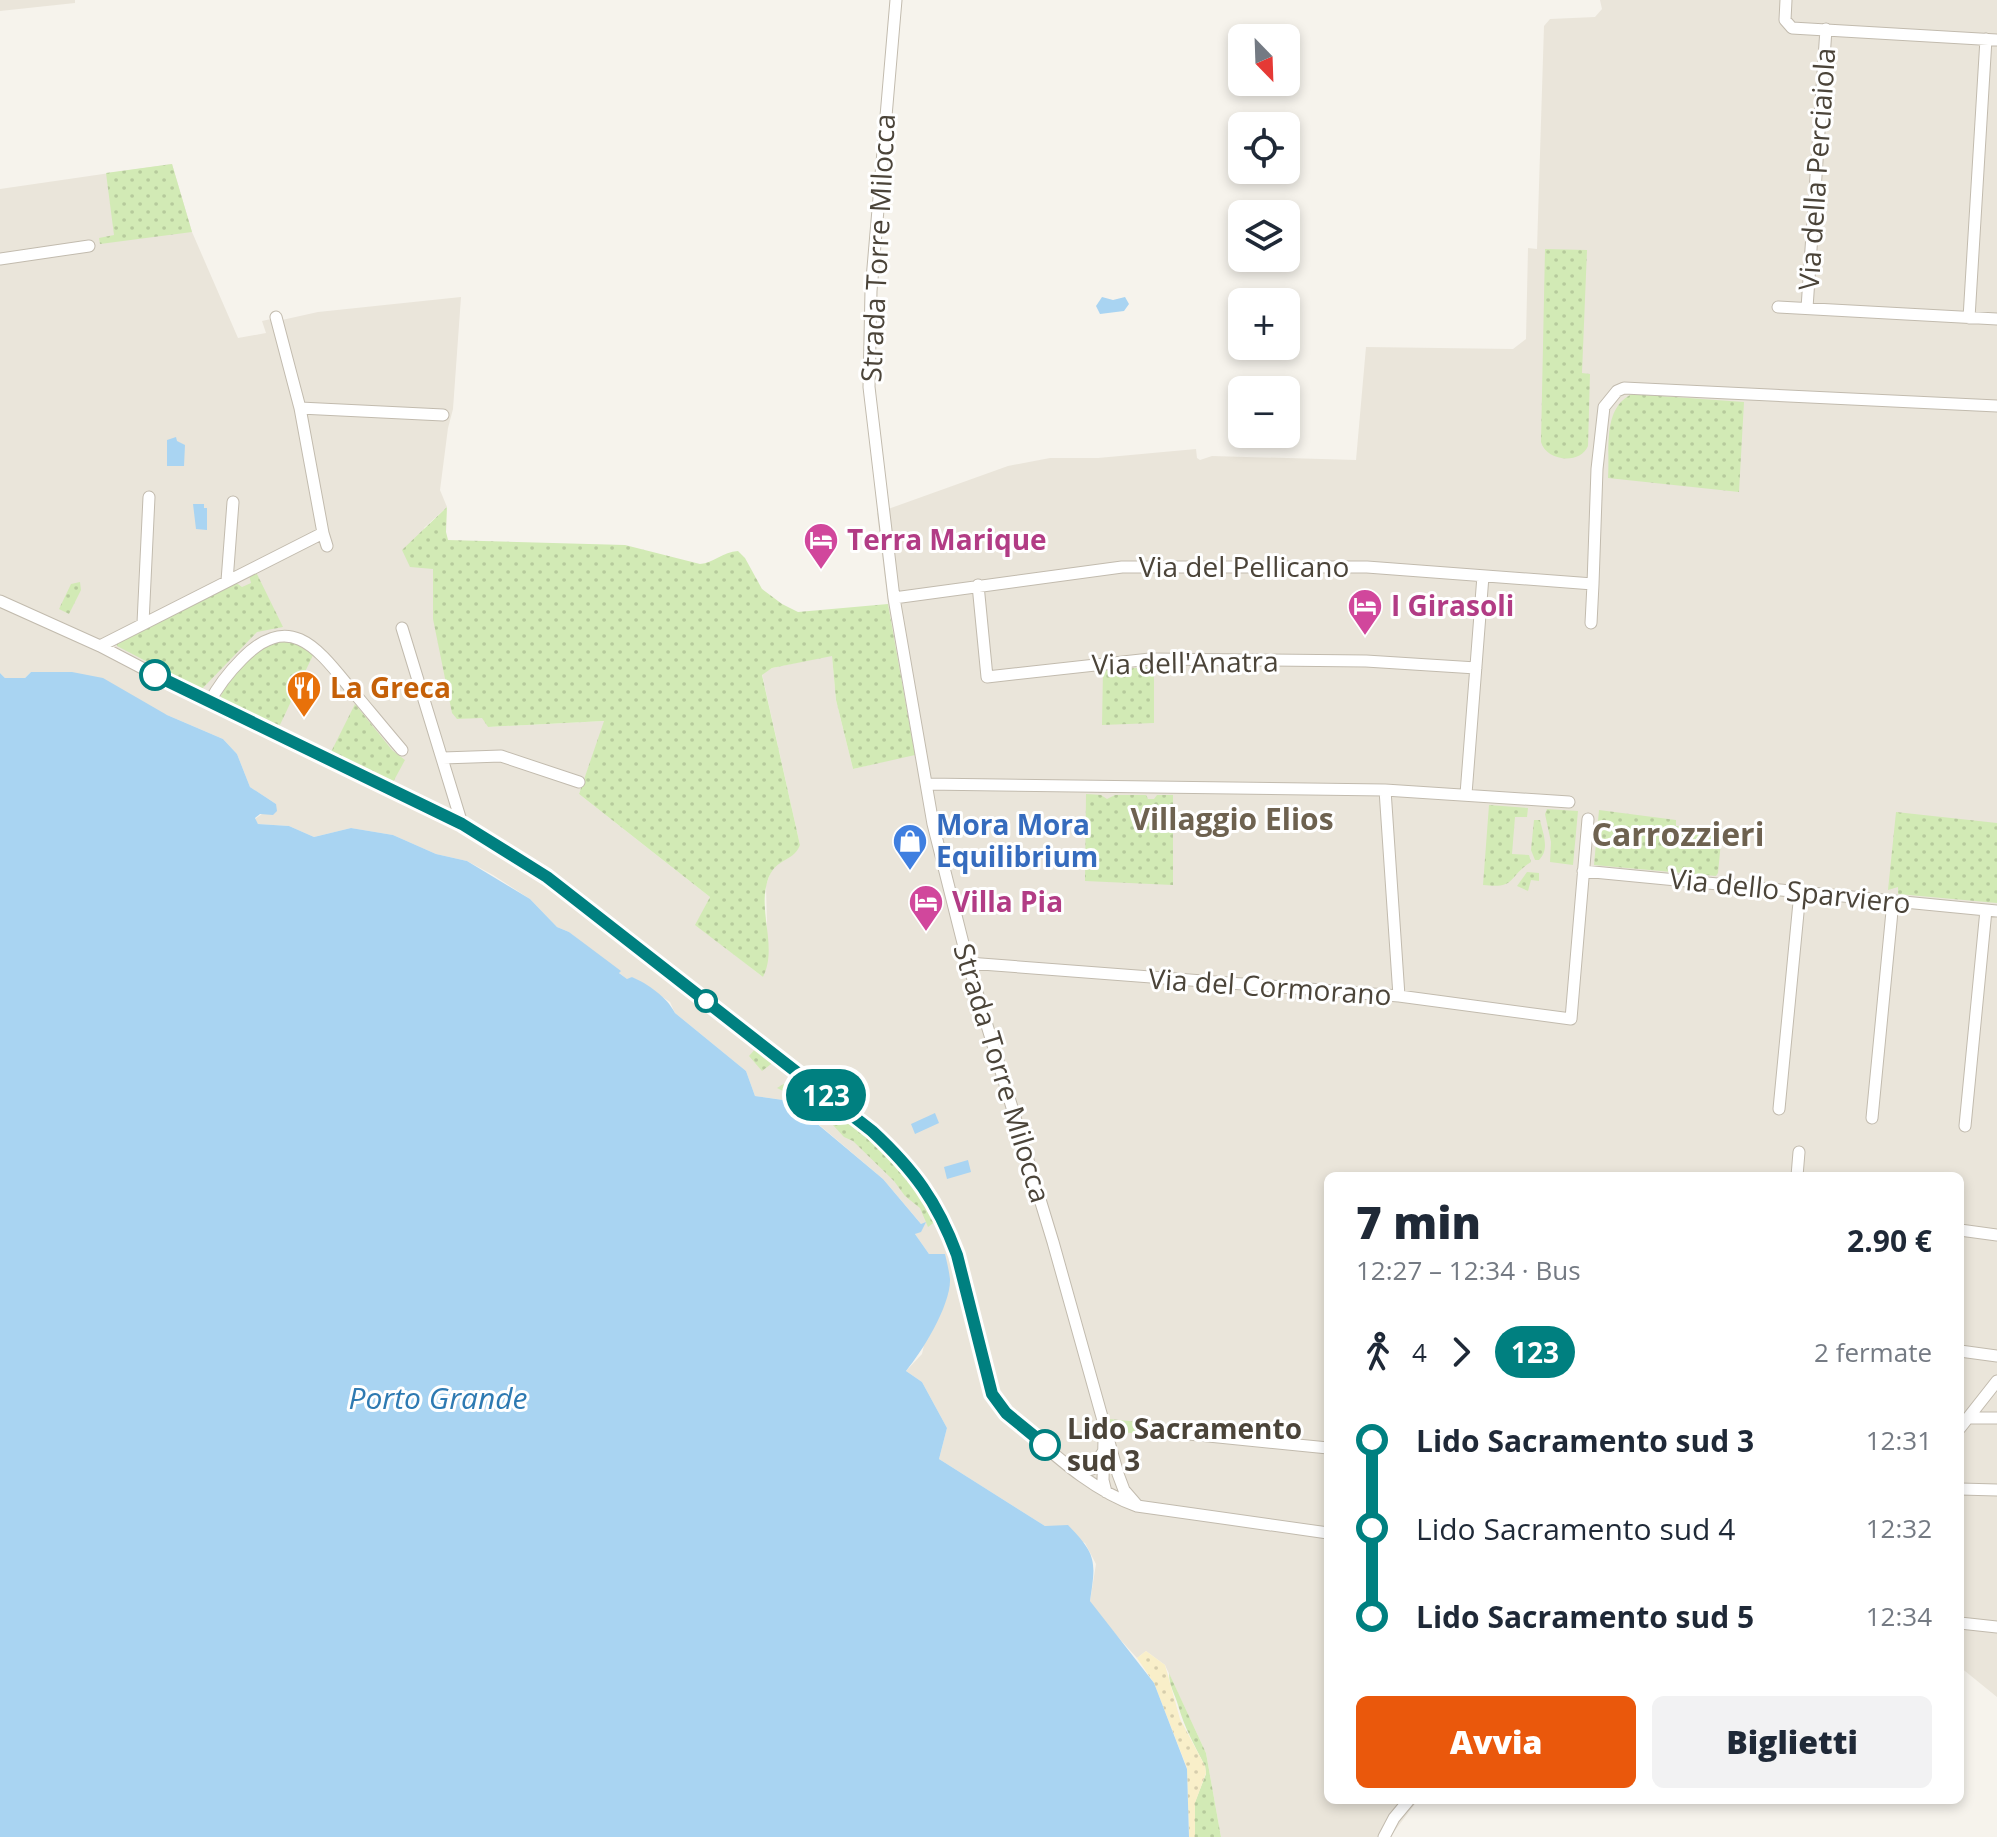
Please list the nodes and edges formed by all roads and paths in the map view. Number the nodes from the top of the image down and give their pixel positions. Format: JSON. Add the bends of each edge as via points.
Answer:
{"nodes":[{"id":1,"x":896,"y":0,"type":"edge"},
{"id":2,"x":1786,"y":0,"type":"edge"},
{"id":3,"x":1826,"y":29,"type":"junction"},
{"id":4,"x":1991,"y":40,"type":"edge"},
{"id":5,"x":89,"y":246,"type":"dead end"},
{"id":6,"x":0,"y":259,"type":"edge"},
{"id":7,"x":1778,"y":307,"type":"dead end"},
{"id":8,"x":1807,"y":308,"type":"junction"},
{"id":9,"x":276,"y":317,"type":"dead end"},
{"id":10,"x":1969,"y":318,"type":"junction"},
{"id":11,"x":1997,"y":319,"type":"edge"},
{"id":12,"x":1997,"y":406,"type":"edge"},
{"id":13,"x":300,"y":408,"type":"junction"},
{"id":14,"x":443,"y":415,"type":"dead end"},
{"id":15,"x":149,"y":497,"type":"dead end"},
{"id":16,"x":233,"y":502,"type":"dead end"},
{"id":17,"x":323,"y":533,"type":"junction"},
{"id":18,"x":327,"y":546,"type":"dead end"},
{"id":19,"x":1483,"y":576,"type":"junction"},
{"id":20,"x":227,"y":581,"type":"junction"},
{"id":21,"x":1593,"y":584,"type":"junction"},
{"id":22,"x":978,"y":585,"type":"junction"},
{"id":23,"x":894,"y":598,"type":"junction"},
{"id":24,"x":0,"y":601,"type":"edge"},
{"id":25,"x":143,"y":623,"type":"junction"},
{"id":26,"x":1591,"y":623,"type":"dead end"},
{"id":27,"x":402,"y":628,"type":"dead end"},
{"id":28,"x":100,"y":646,"type":"junction"},
{"id":29,"x":1476,"y":668,"type":"junction"},
{"id":30,"x":209,"y":703,"type":"junction"},
{"id":31,"x":402,"y":750,"type":"dead end"},
{"id":32,"x":443,"y":758,"type":"junction"},
{"id":33,"x":579,"y":782,"type":"dead end"},
{"id":34,"x":926,"y":784,"type":"junction"},
{"id":35,"x":1385,"y":790,"type":"junction"},
{"id":36,"x":1466,"y":794,"type":"junction"},
{"id":37,"x":1569,"y":802,"type":"dead end"},
{"id":38,"x":1588,"y":819,"type":"dead end"},
{"id":39,"x":462,"y":824,"type":"junction"},
{"id":40,"x":1583,"y":871,"type":"junction"},
{"id":41,"x":1800,"y":892,"type":"junction"},
{"id":42,"x":1893,"y":901,"type":"junction"},
{"id":43,"x":1991,"y":911,"type":"edge"},
{"id":44,"x":968,"y":963,"type":"junction"},
{"id":45,"x":1399,"y":996,"type":"junction"},
{"id":46,"x":1779,"y":1109,"type":"dead end"},
{"id":47,"x":1872,"y":1118,"type":"dead end"},
{"id":48,"x":1965,"y":1126,"type":"dead end"},
{"id":49,"x":1799,"y":1152,"type":"dead end"},
{"id":50,"x":1797,"y":1172,"type":"edge"},
{"id":51,"x":1964,"y":1231,"type":"edge"},
{"id":52,"x":1997,"y":1235,"type":"edge"},
{"id":53,"x":1964,"y":1352,"type":"edge"},
{"id":54,"x":1997,"y":1356,"type":"edge"},
{"id":55,"x":1997,"y":1381,"type":"edge"},
{"id":56,"x":1969,"y":1418,"type":"junction"},
{"id":57,"x":1997,"y":1418,"type":"edge"},
{"id":58,"x":1964,"y":1424,"type":"edge"},
{"id":59,"x":1105,"y":1428,"type":"junction"},
{"id":60,"x":1179,"y":1433,"type":"dead end"},
{"id":61,"x":1324,"y":1448,"type":"edge"},
{"id":62,"x":1104,"y":1452,"type":"junction"},
{"id":63,"x":1078,"y":1473,"type":"junction"},
{"id":64,"x":1118,"y":1474,"type":"junction"},
{"id":65,"x":1964,"y":1489,"type":"edge"},
{"id":66,"x":1997,"y":1490,"type":"edge"},
{"id":67,"x":1106,"y":1492,"type":"junction"},
{"id":68,"x":1137,"y":1506,"type":"junction"},
{"id":69,"x":1324,"y":1532,"type":"edge"},
{"id":70,"x":1964,"y":1623,"type":"edge"},
{"id":71,"x":1997,"y":1627,"type":"edge"},
{"id":72,"x":1406,"y":1804,"type":"edge"},
{"id":73,"x":1384,"y":1837,"type":"edge"}],
"edges":[{"from":1,"to":23,"type":"street","name":"Strada Torre Milocca","via":[[871,291],[869,387]]},
{"from":2,"to":3,"type":"street","via":[[1785,20],[1792,28]]},
{"from":3,"to":4,"type":"street"},
{"from":3,"to":8,"type":"street","name":"Via della Perciaiola"},
{"from":4,"to":10,"type":"street"},
{"from":5,"to":6,"type":"street"},
{"from":7,"to":8,"type":"street"},
{"from":8,"to":10,"type":"street"},
{"from":9,"to":13,"type":"street"},
{"from":10,"to":11,"type":"street"},
{"from":12,"to":21,"type":"street","via":[[1617,391],[1604,407]]},
{"from":13,"to":14,"type":"street"},
{"from":13,"to":17,"type":"street"},
{"from":15,"to":25,"type":"street"},
{"from":16,"to":20,"type":"street"},
{"from":17,"to":18,"type":"street"},
{"from":17,"to":20,"type":"street"},
{"from":19,"to":21,"type":"street","name":"Via del Pellicano"},
{"from":19,"to":22,"type":"street","name":"Via del Pellicano","via":[[1367,567],[1122,567]]},
{"from":19,"to":29,"type":"street"},
{"from":20,"to":25,"type":"street"},
{"from":21,"to":26,"type":"street"},
{"from":22,"to":23,"type":"street","name":"Via del Pellicano"},
{"from":22,"to":29,"type":"street","name":"Via dell'Anatra","via":[[987,677],[1150,659]]},
{"from":23,"to":34,"type":"street","name":"Strada Torre Milocca"},
{"from":24,"to":28,"type":"street"},
{"from":25,"to":28,"type":"street"},
{"from":27,"to":32,"type":"street"},
{"from":28,"to":30,"type":"street"},
{"from":29,"to":36,"type":"street"},
{"from":30,"to":31,"type":"street","via":[[254,647],[269,638],[293,637],[317,648]]},
{"from":30,"to":39,"type":"street"},
{"from":32,"to":33,"type":"street","via":[[501,756]]},
{"from":32,"to":39,"type":"street"},
{"from":34,"to":35,"type":"street"},
{"from":34,"to":44,"type":"street","name":"Strada Torre Milocca"},
{"from":35,"to":36,"type":"street"},
{"from":35,"to":45,"type":"street"},
{"from":36,"to":37,"type":"street"},
{"from":38,"to":40,"type":"street"},
{"from":39,"to":63,"type":"street","via":[[547,877],[834,1100],[903,1160],[927,1190],[957,1255],[992,1394],[1006,1413]]},
{"from":40,"to":41,"type":"street","name":"Via dello Sparviero"},
{"from":40,"to":45,"type":"street","name":"Via del Cormorano","via":[[1571,1019]]},
{"from":41,"to":42,"type":"street","name":"Via dello Sparviero"},
{"from":41,"to":46,"type":"street"},
{"from":42,"to":43,"type":"street","name":"Via dello Sparviero"},
{"from":42,"to":47,"type":"street"},
{"from":43,"to":48,"type":"street"},
{"from":44,"to":45,"type":"street","name":"Via del Cormorano"},
{"from":44,"to":59,"type":"street","name":"Strada Torre Milocca"},
{"from":49,"to":50,"type":"street"},
{"from":51,"to":52,"type":"street"},
{"from":53,"to":54,"type":"street"},
{"from":55,"to":56,"type":"street"},
{"from":56,"to":57,"type":"street"},
{"from":56,"to":58,"type":"street"},
{"from":59,"to":62,"type":"street"},
{"from":59,"to":64,"type":"street","name":"Strada Torre Milocca"},
{"from":60,"to":61,"type":"street"},
{"from":62,"to":63,"type":"street","via":[[1092,1469]]},
{"from":62,"to":67,"type":"street"},
{"from":63,"to":67,"type":"street"},
{"from":64,"to":67,"type":"street"},
{"from":64,"to":68,"type":"street","name":"Strada Torre Milocca"},
{"from":65,"to":66,"type":"street"},
{"from":67,"to":68,"type":"street"},
{"from":68,"to":69,"type":"street"},
{"from":70,"to":71,"type":"street"},
{"from":72,"to":73,"type":"street"}]}
